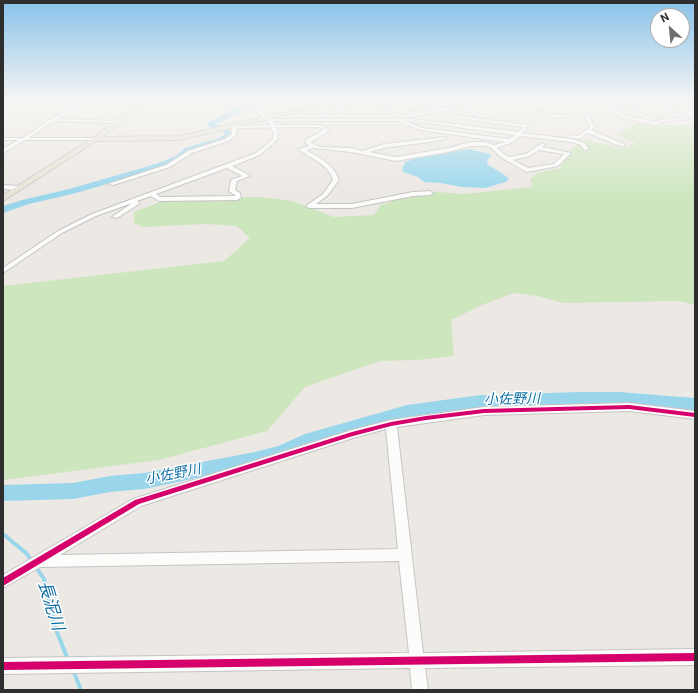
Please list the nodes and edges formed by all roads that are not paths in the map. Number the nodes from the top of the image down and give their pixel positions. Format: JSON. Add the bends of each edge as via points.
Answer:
{"nodes":[{"id":1,"x":34,"y":132,"type":"edge"},
{"id":2,"x":104,"y":132,"type":"edge"},
{"id":3,"x":206,"y":132,"type":"edge"},
{"id":4,"x":234,"y":132,"type":"edge"},
{"id":5,"x":276,"y":132,"type":"edge"},
{"id":6,"x":324,"y":132,"type":"edge"},
{"id":7,"x":436,"y":132,"type":"edge"},
{"id":8,"x":443,"y":132,"type":"edge"},
{"id":9,"x":463,"y":132,"type":"edge"},
{"id":10,"x":515,"y":132,"type":"edge"},
{"id":11,"x":586,"y":132,"type":"edge"},
{"id":12,"x":591,"y":132,"type":"edge"},
{"id":13,"x":520,"y":133,"type":"junction"},
{"id":14,"x":461,"y":135,"type":"junction"},
{"id":15,"x":446,"y":138,"type":"junction"},
{"id":16,"x":549,"y":138,"type":"junction"},
{"id":17,"x":3,"y":139,"type":"edge"},
{"id":18,"x":24,"y":139,"type":"junction"},
{"id":19,"x":95,"y":139,"type":"junction"},
{"id":20,"x":511,"y":141,"type":"junction"},
{"id":21,"x":622,"y":145,"type":"dead end"},
{"id":22,"x":465,"y":146,"type":"junction"},
{"id":23,"x":313,"y":147,"type":"junction"},
{"id":24,"x":494,"y":147,"type":"junction"},
{"id":25,"x":539,"y":148,"type":"junction"},
{"id":26,"x":586,"y":149,"type":"dead end"},
{"id":27,"x":3,"y":151,"type":"edge"},
{"id":28,"x":365,"y":152,"type":"junction"},
{"id":29,"x":508,"y":159,"type":"junction"},
{"id":30,"x":226,"y":165,"type":"junction"},
{"id":31,"x":111,"y":184,"type":"dead end"},
{"id":32,"x":3,"y":187,"type":"edge"},
{"id":33,"x":19,"y":188,"type":"junction"},
{"id":34,"x":151,"y":193,"type":"junction"},
{"id":35,"x":430,"y":193,"type":"dead end"},
{"id":36,"x":3,"y":198,"type":"edge"},
{"id":37,"x":159,"y":199,"type":"junction"},
{"id":38,"x":115,"y":217,"type":"dead end"},
{"id":39,"x":3,"y":271,"type":"edge"},
{"id":40,"x":695,"y":415,"type":"edge"},
{"id":41,"x":391,"y":424,"type":"junction"},
{"id":42,"x":406,"y":555,"type":"junction"},
{"id":43,"x":38,"y":561,"type":"junction"},
{"id":44,"x":3,"y":582,"type":"edge"},
{"id":45,"x":695,"y":657,"type":"edge"},
{"id":46,"x":417,"y":661,"type":"junction"},
{"id":47,"x":3,"y":666,"type":"edge"},
{"id":48,"x":420,"y":690,"type":"edge"}],
"edges":[{"from":1,"to":18,"type":"street"},
{"from":2,"to":19,"type":"main road"},
{"from":3,"to":19,"type":"main road","via":[[179,138]]},
{"from":4,"to":31,"type":"street","via":[[227,140],[190,152],[168,166]]},
{"from":5,"to":30,"type":"street","bridge":true,"via":[[271,145],[258,154]]},
{"from":6,"to":23,"type":"street","via":[[309,140],[308,143]]},
{"from":7,"to":15,"type":"street"},
{"from":8,"to":14,"type":"street"},
{"from":9,"to":14,"type":"street"},
{"from":10,"to":13,"type":"street"},
{"from":11,"to":16,"type":"street","via":[[579,138],[553,134]]},
{"from":12,"to":21,"type":"street"},
{"from":13,"to":16,"type":"street"},
{"from":13,"to":20,"type":"street"},
{"from":14,"to":20,"type":"street"},
{"from":15,"to":22,"type":"street"},
{"from":15,"to":28,"type":"street","via":[[387,146]]},
{"from":16,"to":25,"type":"street"},
{"from":16,"to":26,"type":"street","via":[[580,143]]},
{"from":17,"to":18,"type":"street"},
{"from":18,"to":19,"type":"street"},
{"from":18,"to":27,"type":"street"},
{"from":19,"to":33,"type":"main road"},
{"from":20,"to":24,"type":"street"},
{"from":22,"to":24,"type":"street","via":[[480,144]]},
{"from":22,"to":28,"type":"street","via":[[397,159]]},
{"from":23,"to":28,"type":"street"},
{"from":23,"to":35,"type":"street","via":[[301,149],[328,167],[336,180],[325,195],[309,206],[352,206]]},
{"from":24,"to":29,"type":"street"},
{"from":25,"to":29,"type":"street","via":[[528,155]]},
{"from":25,"to":29,"type":"street","via":[[568,153],[556,165],[527,170]]},
{"from":30,"to":34,"type":"street"},
{"from":30,"to":37,"type":"street","via":[[247,176],[234,180],[232,191],[238,194],[237,198]]},
{"from":32,"to":33,"type":"street"},
{"from":33,"to":36,"type":"main road"},
{"from":34,"to":37,"type":"street"},
{"from":34,"to":39,"type":"street","via":[[94,215],[60,232]]},
{"from":37,"to":38,"type":"street","via":[[131,205]]},
{"from":40,"to":41,"type":"street","via":[[629,407],[484,411]]},
{"from":41,"to":42,"type":"street"},
{"from":41,"to":43,"type":"street","via":[[137,502]]},
{"from":42,"to":43,"type":"street"},
{"from":42,"to":46,"type":"street"},
{"from":43,"to":44,"type":"street"},
{"from":45,"to":46,"type":"street"},
{"from":46,"to":47,"type":"street"},
{"from":46,"to":48,"type":"street"}]}
